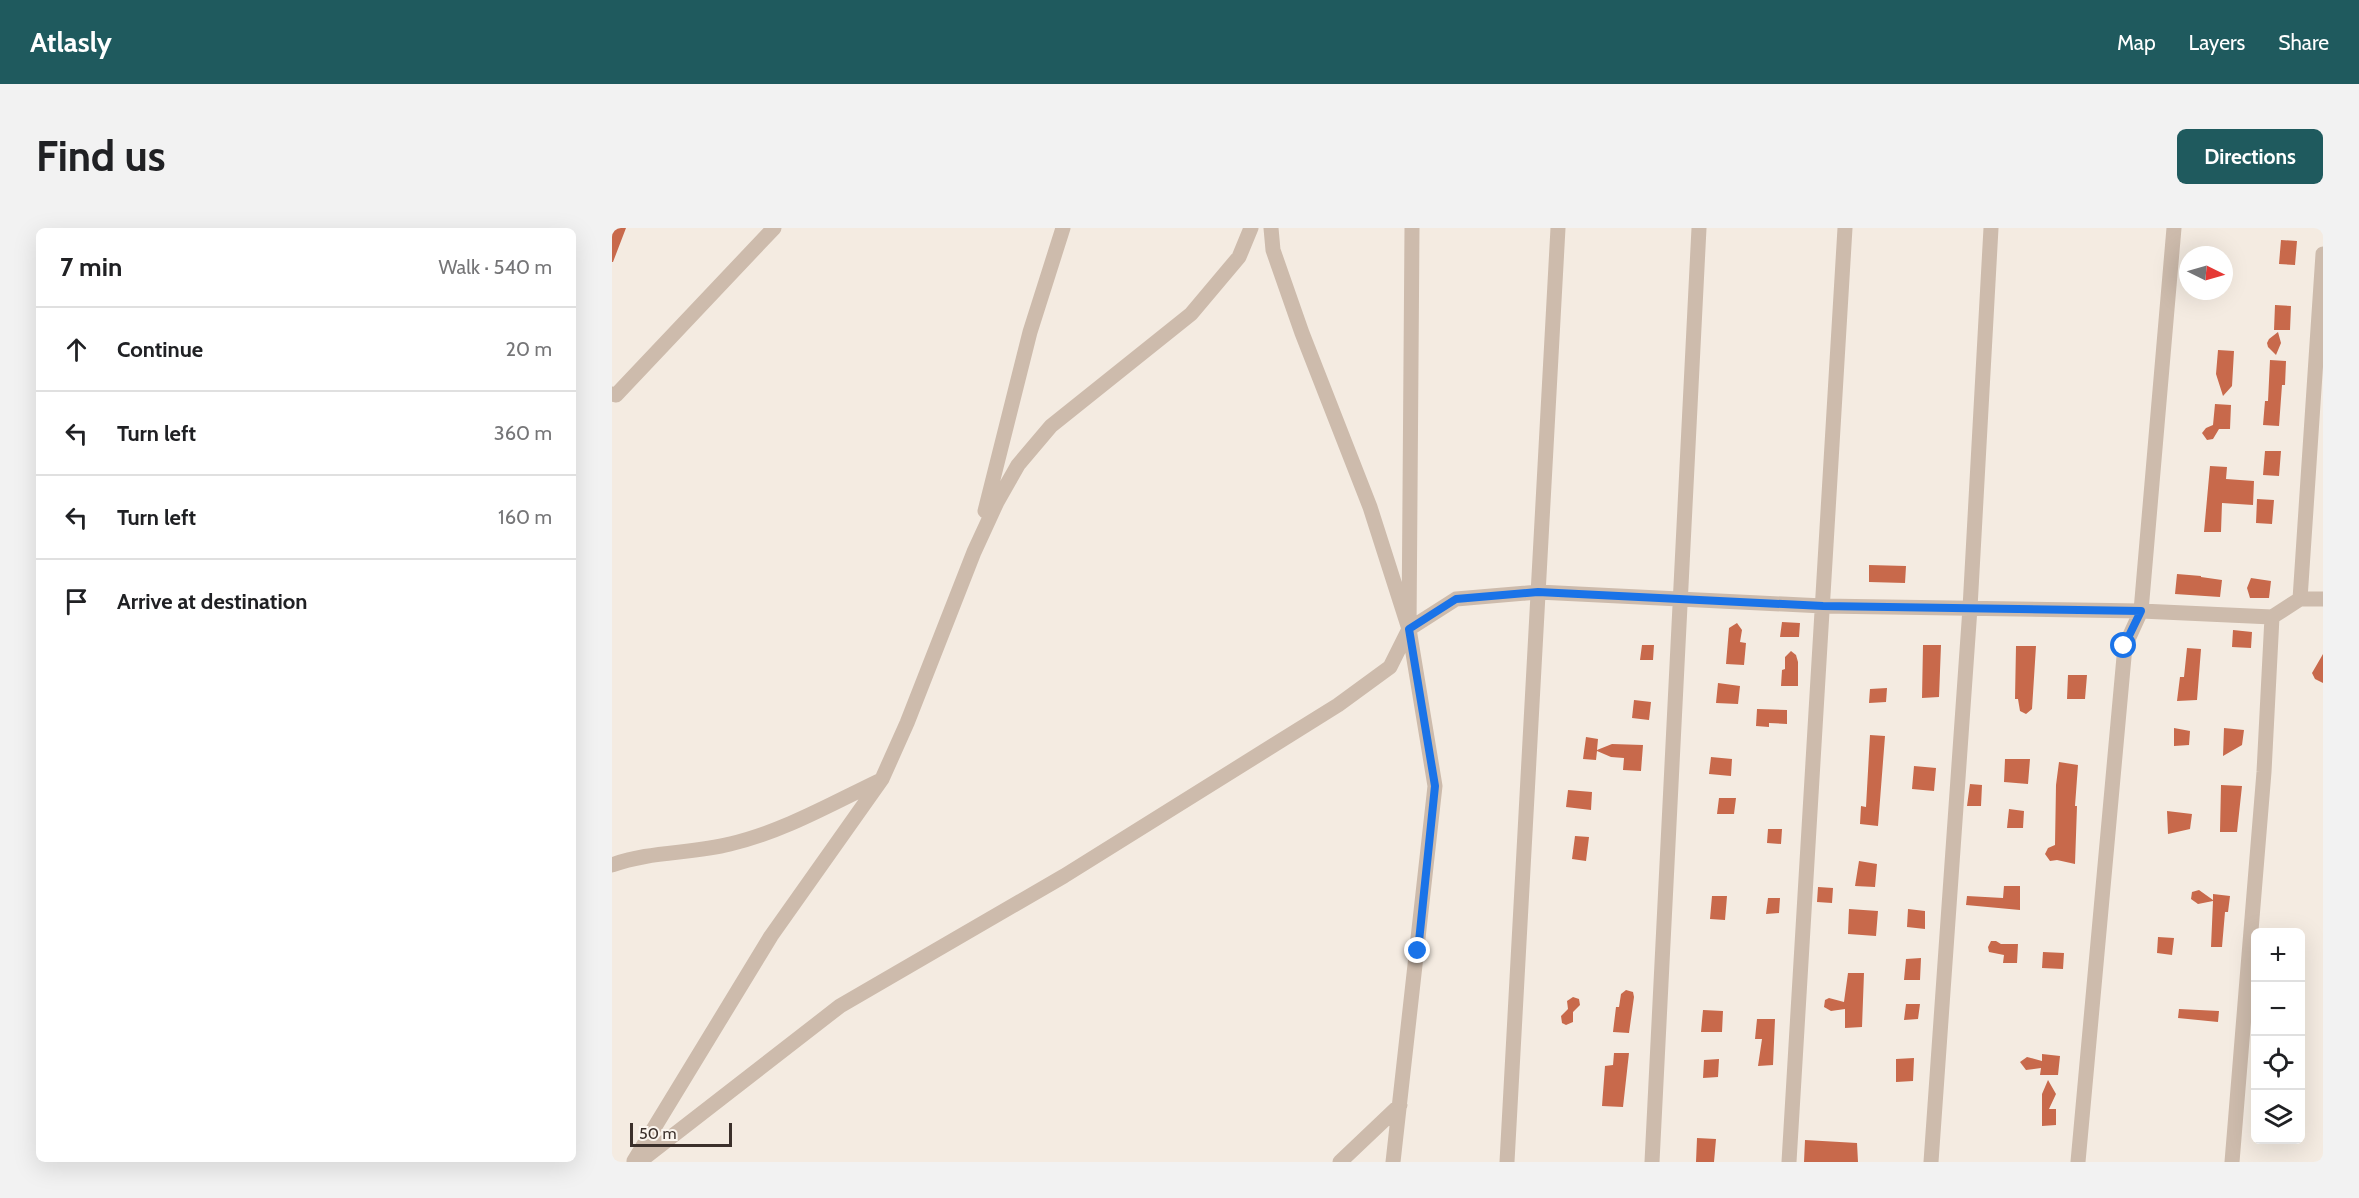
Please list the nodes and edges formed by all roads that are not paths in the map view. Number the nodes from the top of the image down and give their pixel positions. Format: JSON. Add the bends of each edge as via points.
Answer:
{"nodes":[{"id":1,"x":774,"y":228,"type":"edge"},
{"id":2,"x":1064,"y":228,"type":"edge"},
{"id":3,"x":1251,"y":228,"type":"edge"},
{"id":4,"x":1271,"y":228,"type":"edge"},
{"id":5,"x":1412,"y":228,"type":"edge"},
{"id":6,"x":1558,"y":228,"type":"edge"},
{"id":7,"x":1699,"y":228,"type":"edge"},
{"id":8,"x":1845,"y":228,"type":"edge"},
{"id":9,"x":1991,"y":228,"type":"edge"},
{"id":10,"x":2174,"y":228,"type":"edge"},
{"id":11,"x":2323,"y":254,"type":"edge"},
{"id":12,"x":612,"y":394,"type":"edge"},
{"id":13,"x":974,"y":552,"type":"junction"},
{"id":14,"x":1538,"y":592,"type":"junction"},
{"id":15,"x":2300,"y":599,"type":"junction"},
{"id":16,"x":2323,"y":599,"type":"edge"},
{"id":17,"x":1680,"y":600,"type":"junction"},
{"id":18,"x":1823,"y":606,"type":"junction"},
{"id":19,"x":1970,"y":608,"type":"junction"},
{"id":20,"x":2141,"y":611,"type":"junction"},
{"id":21,"x":2272,"y":617,"type":"junction"},
{"id":22,"x":1409,"y":629,"type":"junction"},
{"id":23,"x":882,"y":779,"type":"junction"},
{"id":24,"x":612,"y":865,"type":"edge"},
{"id":25,"x":1400,"y":1106,"type":"junction"},
{"id":26,"x":633,"y":1162,"type":"edge"},
{"id":27,"x":639,"y":1162,"type":"edge"},
{"id":28,"x":1340,"y":1162,"type":"edge"},
{"id":29,"x":1393,"y":1162,"type":"edge"},
{"id":30,"x":1507,"y":1162,"type":"edge"},
{"id":31,"x":1652,"y":1162,"type":"edge"},
{"id":32,"x":1789,"y":1162,"type":"edge"},
{"id":33,"x":1931,"y":1162,"type":"edge"},
{"id":34,"x":2078,"y":1162,"type":"edge"},
{"id":35,"x":2232,"y":1162,"type":"edge"}],
"edges":[{"from":1,"to":12,"type":"street"},
{"from":2,"to":13,"type":"street","via":[[1030,332]]},
{"from":3,"to":13,"type":"street","via":[[1239,257],[1191,314],[1051,426],[1018,465]]},
{"from":4,"to":22,"type":"street","via":[[1273,250],[1370,507]]},
{"from":5,"to":22,"type":"street"},
{"from":6,"to":14,"type":"street"},
{"from":7,"to":17,"type":"street"},
{"from":8,"to":18,"type":"street"},
{"from":9,"to":19,"type":"street"},
{"from":10,"to":20,"type":"street"},
{"from":11,"to":15,"type":"street"},
{"from":13,"to":23,"type":"street"},
{"from":14,"to":17,"type":"street"},
{"from":14,"to":22,"type":"street","via":[[1456,599]]},
{"from":14,"to":30,"type":"street"},
{"from":15,"to":16,"type":"street"},
{"from":15,"to":21,"type":"street"},
{"from":17,"to":18,"type":"street"},
{"from":17,"to":31,"type":"street"},
{"from":18,"to":19,"type":"street"},
{"from":18,"to":32,"type":"street"},
{"from":19,"to":20,"type":"street"},
{"from":19,"to":33,"type":"street"},
{"from":20,"to":21,"type":"street"},
{"from":20,"to":34,"type":"street","via":[[2124,646]]},
{"from":21,"to":35,"type":"street","via":[[2264,772]]},
{"from":22,"to":25,"type":"street","via":[[1435,786]]},
{"from":22,"to":27,"type":"street","via":[[1390,667],[1338,705],[1064,876],[840,1006]]},
{"from":23,"to":24,"type":"street","via":[[782,827],[730,844],[628,859]]},
{"from":23,"to":26,"type":"street","via":[[771,936]]},
{"from":25,"to":28,"type":"street"},
{"from":25,"to":29,"type":"street"}]}
